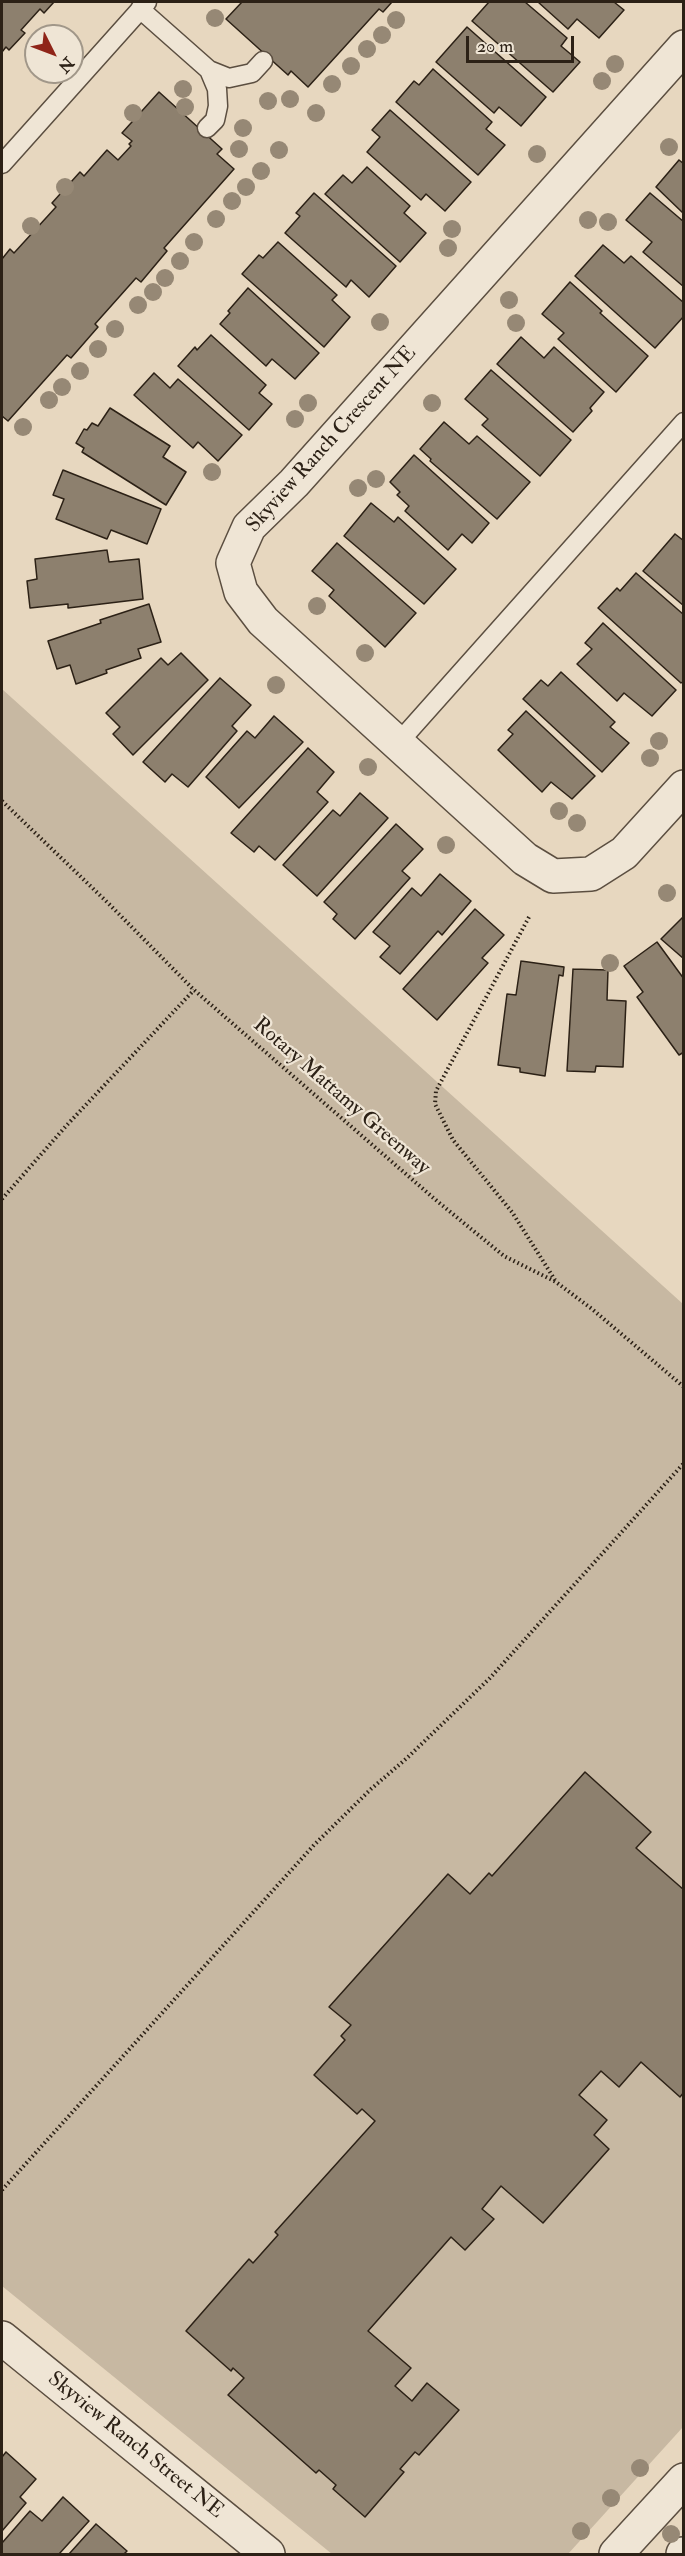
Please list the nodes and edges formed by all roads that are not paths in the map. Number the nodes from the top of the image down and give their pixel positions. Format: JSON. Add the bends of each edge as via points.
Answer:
{"nodes":[{"id":1,"x":144,"y":5,"type":"edge"},
{"id":2,"x":684,"y":47,"type":"edge"},
{"id":3,"x":263,"y":61,"type":"dead end"},
{"id":4,"x":209,"y":70,"type":"junction"},
{"id":5,"x":207,"y":128,"type":"dead end"},
{"id":6,"x":2,"y":164,"type":"edge"},
{"id":7,"x":684,"y":422,"type":"edge"},
{"id":8,"x":399,"y":742,"type":"junction"},
{"id":9,"x":684,"y":787,"type":"edge"},
{"id":10,"x":2,"y":2338,"type":"edge"},
{"id":11,"x":684,"y":2480,"type":"edge"},
{"id":12,"x":268,"y":2554,"type":"edge"},
{"id":13,"x":616,"y":2554,"type":"edge"}],
"edges":[{"from":1,"to":4,"type":"lane"},
{"from":1,"to":6,"type":"lane"},
{"from":2,"to":8,"type":"street","name":"Skyview Ranch Crescent NE","via":[[294,483],[249,527],[233,563],[241,592],[263,621]]},
{"from":3,"to":4,"type":"lane","via":[[252,73],[229,78]]},
{"from":4,"to":5,"type":"lane","via":[[217,89],[218,106]]},
{"from":7,"to":8,"type":"lane"},
{"from":8,"to":9,"type":"street","name":"Skyview Ranch Crescent NE","via":[[525,859],[553,876],[591,874],[624,853]]},
{"from":10,"to":12,"type":"street","name":"Skyview Ranch Street NE"},
{"from":11,"to":13,"type":"street"}]}
